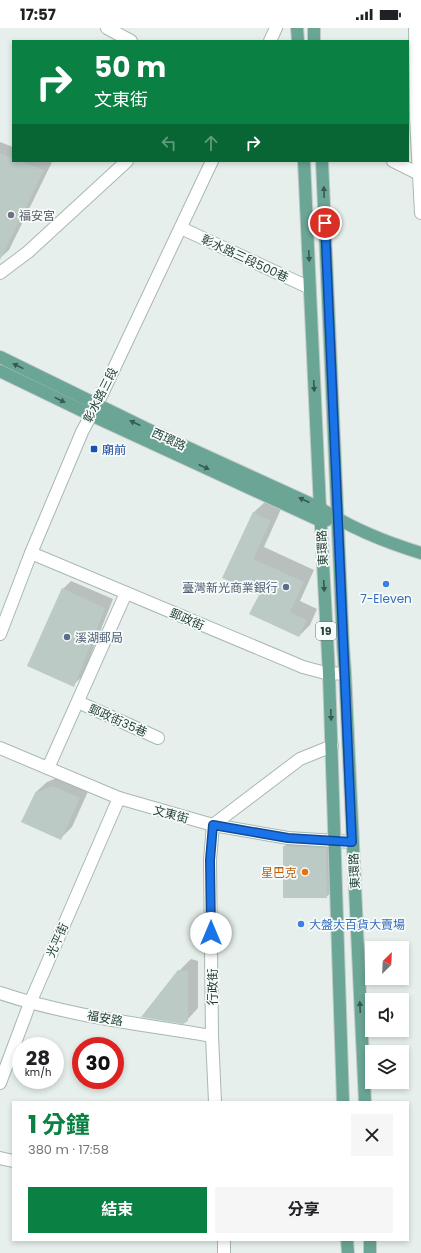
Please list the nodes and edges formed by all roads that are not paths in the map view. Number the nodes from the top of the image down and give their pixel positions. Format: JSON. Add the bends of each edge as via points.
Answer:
{"nodes":[{"id":1,"x":106,"y":28,"type":"edge"},
{"id":2,"x":276,"y":28,"type":"edge"},
{"id":3,"x":297,"y":28,"type":"edge"},
{"id":4,"x":314,"y":28,"type":"edge"},
{"id":5,"x":415,"y":28,"type":"edge"},
{"id":6,"x":129,"y":40,"type":"edge"},
{"id":7,"x":270,"y":40,"type":"edge"},
{"id":8,"x":298,"y":40,"type":"edge"},
{"id":9,"x":314,"y":40,"type":"edge"},
{"id":10,"x":418,"y":50,"type":"edge"},
{"id":11,"x":126,"y":162,"type":"edge"},
{"id":12,"x":212,"y":162,"type":"edge"},
{"id":13,"x":304,"y":162,"type":"edge"},
{"id":14,"x":322,"y":162,"type":"edge"},
{"id":15,"x":395,"y":162,"type":"edge"},
{"id":16,"x":420,"y":174,"type":"edge"},
{"id":17,"x":421,"y":213,"type":"edge"},
{"id":18,"x":181,"y":228,"type":"junction"},
{"id":19,"x":0,"y":273,"type":"edge"},
{"id":20,"x":310,"y":288,"type":"junction"},
{"id":21,"x":0,"y":357,"type":"edge"},
{"id":22,"x":0,"y":371,"type":"edge"},
{"id":23,"x":93,"y":410,"type":"junction"},
{"id":24,"x":320,"y":508,"type":"junction"},
{"id":25,"x":338,"y":519,"type":"junction"},
{"id":26,"x":321,"y":521,"type":"junction"},
{"id":27,"x":421,"y":552,"type":"edge"},
{"id":28,"x":31,"y":554,"type":"junction"},
{"id":29,"x":126,"y":593,"type":"junction"},
{"id":30,"x":0,"y":634,"type":"edge"},
{"id":31,"x":345,"y":673,"type":"junction"},
{"id":32,"x":329,"y":674,"type":"junction"},
{"id":33,"x":78,"y":702,"type":"junction"},
{"id":34,"x":158,"y":738,"type":"dead end"},
{"id":35,"x":332,"y":746,"type":"junction"},
{"id":36,"x":0,"y":748,"type":"edge"},
{"id":37,"x":48,"y":768,"type":"junction"},
{"id":38,"x":119,"y":798,"type":"junction"},
{"id":39,"x":213,"y":825,"type":"junction"},
{"id":40,"x":335,"y":842,"type":"junction"},
{"id":41,"x":352,"y":842,"type":"junction"},
{"id":42,"x":0,"y":993,"type":"edge"},
{"id":43,"x":30,"y":1003,"type":"junction"},
{"id":44,"x":212,"y":1036,"type":"junction"},
{"id":45,"x":0,"y":1083,"type":"edge"},
{"id":46,"x":215,"y":1101,"type":"edge"},
{"id":47,"x":343,"y":1101,"type":"edge"},
{"id":48,"x":364,"y":1101,"type":"edge"},
{"id":49,"x":0,"y":1158,"type":"edge"},
{"id":50,"x":12,"y":1161,"type":"edge"},
{"id":51,"x":224,"y":1241,"type":"edge"},
{"id":52,"x":347,"y":1241,"type":"edge"},
{"id":53,"x":370,"y":1241,"type":"edge"},
{"id":54,"x":224,"y":1253,"type":"edge"},
{"id":55,"x":348,"y":1253,"type":"edge"},
{"id":56,"x":370,"y":1253,"type":"edge"}],
"edges":[{"from":1,"to":6,"type":"street"},
{"from":2,"to":7,"type":"street"},
{"from":3,"to":8,"type":"main road"},
{"from":4,"to":9,"type":"main road"},
{"from":5,"to":10,"type":"street"},
{"from":10,"to":16,"type":"street","via":[[416,118]]},
{"from":11,"to":19,"type":"street","via":[[28,252]]},
{"from":12,"to":18,"type":"street","name":"彰水路三段"},
{"from":13,"to":20,"type":"main road","name":"東環路","number":"19","one_way":true},
{"from":25,"to":14,"type":"main road","name":"東環路","number":"19","one_way":true},
{"from":15,"to":16,"type":"street"},
{"from":16,"to":17,"type":"street"},
{"from":18,"to":20,"type":"street","name":"彰水路三段500巷"},
{"from":18,"to":23,"type":"street","name":"彰水路三段"},
{"from":20,"to":24,"type":"main road","name":"東環路","number":"19","one_way":true},
{"from":23,"to":21,"type":"main road","name":"西環路","one_way":true},
{"from":22,"to":23,"type":"main road","name":"西環路","one_way":true},
{"from":24,"to":23,"type":"main road","name":"西環路","one_way":true},
{"from":23,"to":26,"type":"main road","name":"西環路","one_way":true},
{"from":23,"to":28,"type":"street","name":"彰水路三段"},
{"from":24,"to":25,"type":"main road","name":"西環路"},
{"from":24,"to":26,"type":"main road","name":"東環路","number":"19"},
{"from":25,"to":26,"type":"main road"},
{"from":25,"to":27,"type":"main road","name":"西環路","via":[[403,547]]},
{"from":25,"to":31,"type":"main road","name":"東環路","number":"19"},
{"from":26,"to":32,"type":"main road","name":"東環路","number":"19","one_way":true},
{"from":28,"to":29,"type":"street","name":"郵政街"},
{"from":28,"to":30,"type":"street","name":"彰水路三段"},
{"from":29,"to":32,"type":"street","name":"郵政街","via":[[303,668]]},
{"from":29,"to":33,"type":"street","name":"郵政街35巷"},
{"from":31,"to":32,"type":"street","name":"郵政街"},
{"from":31,"to":41,"type":"main road","name":"東環路","number":"19"},
{"from":32,"to":35,"type":"main road","name":"東環路","number":"19","one_way":true},
{"from":33,"to":34,"type":"street","name":"郵政街35巷"},
{"from":33,"to":37,"type":"street","name":"郵政街35巷"},
{"from":35,"to":39,"type":"street","via":[[300,759]]},
{"from":35,"to":40,"type":"main road","name":"東環路","number":"19"},
{"from":36,"to":37,"type":"street","name":"文東街"},
{"from":37,"to":38,"type":"street","name":"文東街"},
{"from":38,"to":39,"type":"street","name":"文東街"},
{"from":38,"to":43,"type":"street","name":"光平街"},
{"from":39,"to":40,"type":"street","name":"文東街","via":[[288,838]]},
{"from":39,"to":44,"type":"street","name":"行政街","via":[[210,860]]},
{"from":40,"to":41,"type":"street","name":"文東街"},
{"from":40,"to":47,"type":"main road","name":"東環路","number":"19"},
{"from":48,"to":41,"type":"main road","name":"東環路","number":"19","one_way":true},
{"from":42,"to":43,"type":"street","name":"福安路"},
{"from":43,"to":44,"type":"street","name":"福安路"},
{"from":43,"to":45,"type":"street","name":"光平街"},
{"from":44,"to":46,"type":"street","name":"行政街"},
{"from":49,"to":50,"type":"street"},
{"from":51,"to":54,"type":"street"},
{"from":52,"to":55,"type":"main road"},
{"from":53,"to":56,"type":"main road"}]}
